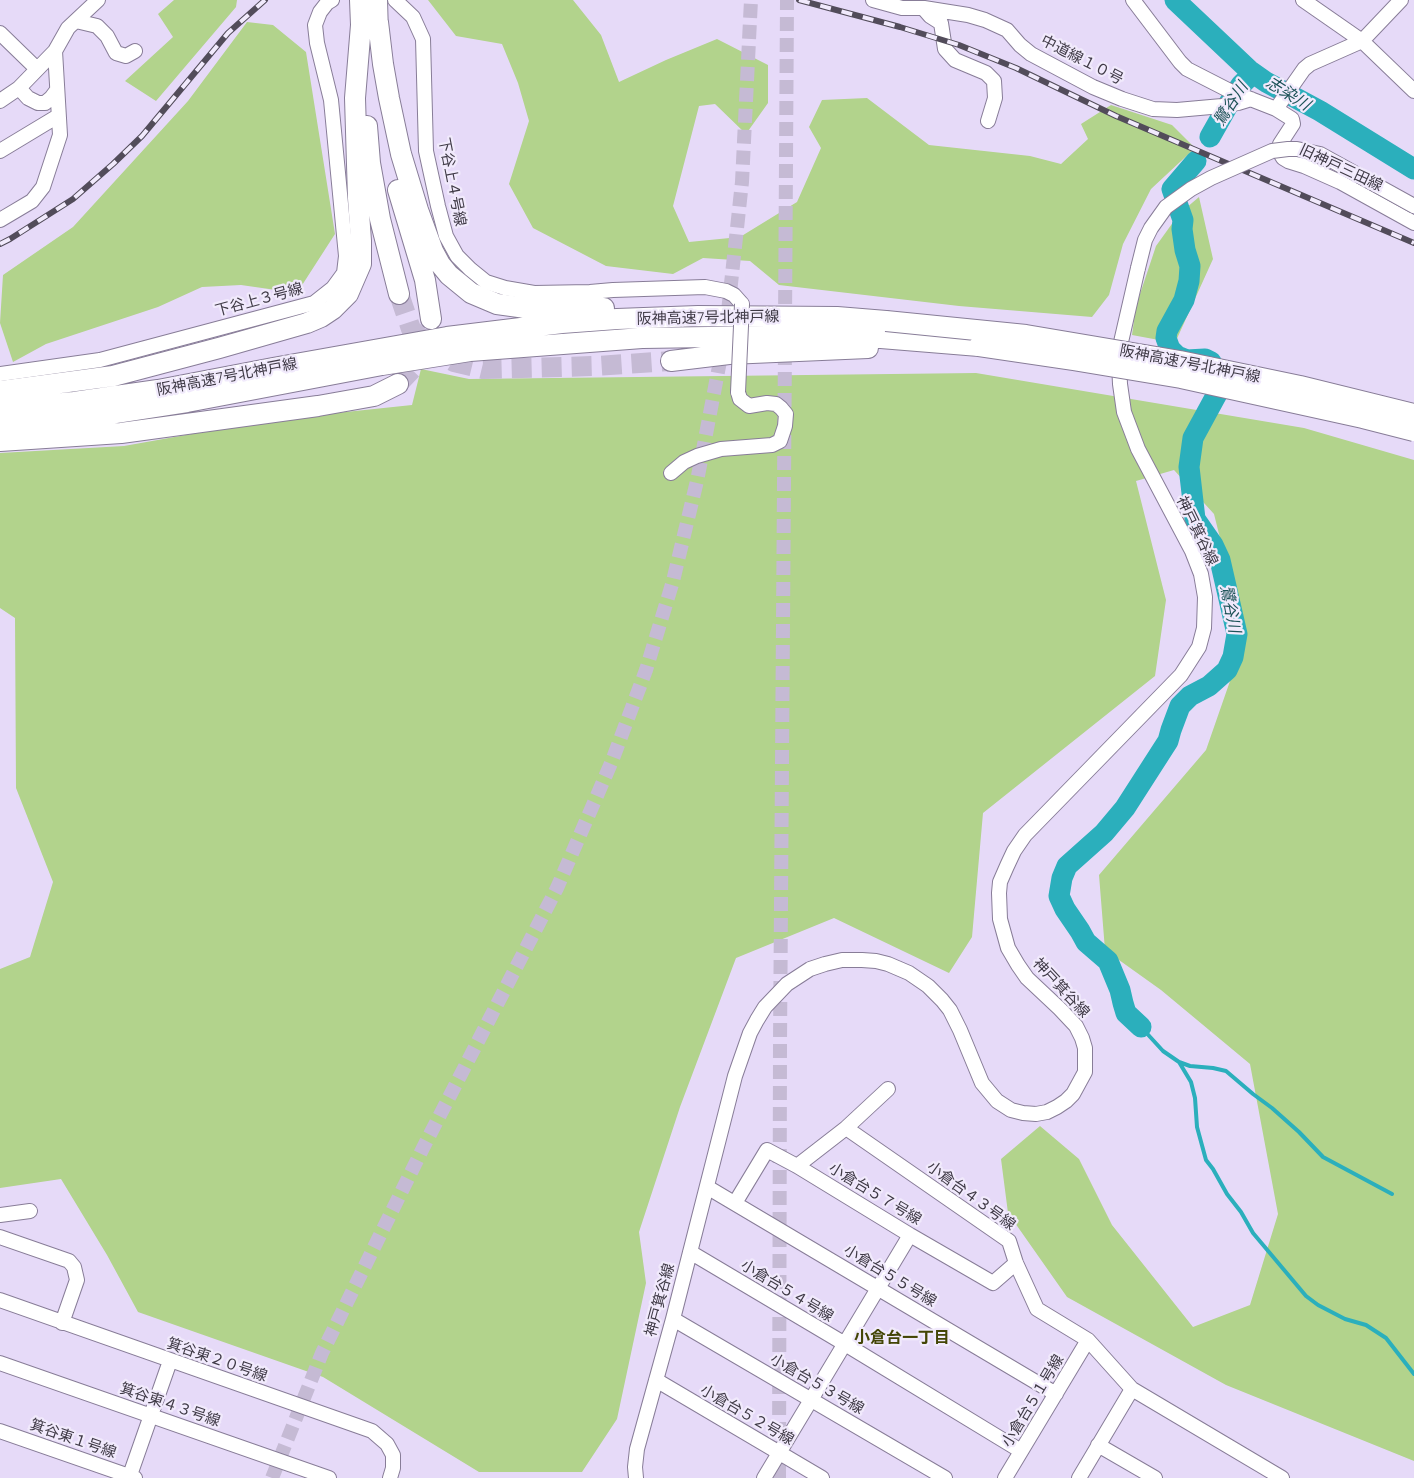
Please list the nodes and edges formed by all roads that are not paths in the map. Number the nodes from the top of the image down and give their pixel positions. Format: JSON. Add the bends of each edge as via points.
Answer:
{"nodes":[{"id":1,"x":98,"y":0,"type":"edge"},
{"id":2,"x":332,"y":0,"type":"edge"},
{"id":3,"x":377,"y":0,"type":"edge"},
{"id":4,"x":395,"y":0,"type":"edge"},
{"id":5,"x":873,"y":0,"type":"edge"},
{"id":6,"x":1133,"y":0,"type":"edge"},
{"id":7,"x":1303,"y":0,"type":"edge"},
{"id":8,"x":1401,"y":0,"type":"edge"},
{"id":9,"x":920,"y":4,"type":"edge"},
{"id":10,"x":365,"y":15,"type":"edge"},
{"id":11,"x":76,"y":21,"type":"junction"},
{"id":12,"x":0,"y":33,"type":"edge"},
{"id":13,"x":1362,"y":41,"type":"junction"},
{"id":14,"x":55,"y":51,"type":"junction"},
{"id":15,"x":135,"y":51,"type":"dead end"},
{"id":16,"x":37,"y":69,"type":"junction"},
{"id":17,"x":19,"y":88,"type":"junction"},
{"id":18,"x":57,"y":90,"type":"junction"},
{"id":19,"x":1414,"y":92,"type":"edge"},
{"id":20,"x":1237,"y":99,"type":"junction"},
{"id":21,"x":0,"y":101,"type":"edge"},
{"id":22,"x":1278,"y":106,"type":"junction"},
{"id":23,"x":58,"y":116,"type":"junction"},
{"id":24,"x":988,"y":121,"type":"dead end"},
{"id":25,"x":0,"y":151,"type":"edge"},
{"id":26,"x":1414,"y":206,"type":"edge"},
{"id":27,"x":0,"y":220,"type":"edge"},
{"id":28,"x":1414,"y":223,"type":"edge"},
{"id":29,"x":399,"y":294,"type":"tunnel mouth"},
{"id":30,"x":837,"y":317,"type":"junction"},
{"id":31,"x":431,"y":319,"type":"dead end"},
{"id":32,"x":979,"y":346,"type":"junction"},
{"id":33,"x":671,"y":361,"type":"tunnel mouth"},
{"id":34,"x":0,"y":374,"type":"edge"},
{"id":35,"x":398,"y":384,"type":"tunnel mouth"},
{"id":36,"x":0,"y":391,"type":"edge"},
{"id":37,"x":0,"y":409,"type":"edge"},
{"id":38,"x":1414,"y":414,"type":"edge"},
{"id":39,"x":0,"y":427,"type":"edge"},
{"id":40,"x":1414,"y":431,"type":"edge"},
{"id":41,"x":0,"y":441,"type":"edge"},
{"id":42,"x":671,"y":473,"type":"dead end"},
{"id":43,"x":888,"y":1089,"type":"dead end"},
{"id":44,"x":846,"y":1128,"type":"junction"},
{"id":45,"x":797,"y":1166,"type":"junction"},
{"id":46,"x":707,"y":1187,"type":"junction"},
{"id":47,"x":735,"y":1203,"type":"junction"},
{"id":48,"x":30,"y":1211,"type":"dead end"},
{"id":49,"x":0,"y":1215,"type":"edge"},
{"id":50,"x":910,"y":1235,"type":"junction"},
{"id":51,"x":0,"y":1237,"type":"edge"},
{"id":52,"x":690,"y":1252,"type":"junction"},
{"id":53,"x":1016,"y":1263,"type":"junction"},
{"id":54,"x":878,"y":1289,"type":"junction"},
{"id":55,"x":0,"y":1300,"type":"edge"},
{"id":56,"x":673,"y":1319,"type":"junction"},
{"id":57,"x":62,"y":1323,"type":"junction"},
{"id":58,"x":1088,"y":1340,"type":"junction"},
{"id":59,"x":845,"y":1344,"type":"junction"},
{"id":60,"x":170,"y":1361,"type":"junction"},
{"id":61,"x":0,"y":1363,"type":"edge"},
{"id":62,"x":656,"y":1380,"type":"junction"},
{"id":63,"x":1132,"y":1389,"type":"junction"},
{"id":64,"x":1056,"y":1394,"type":"junction"},
{"id":65,"x":811,"y":1399,"type":"junction"},
{"id":66,"x":151,"y":1416,"type":"junction"},
{"id":67,"x":0,"y":1431,"type":"edge"},
{"id":68,"x":1098,"y":1445,"type":"junction"},
{"id":69,"x":1022,"y":1451,"type":"junction"},
{"id":70,"x":779,"y":1453,"type":"junction"},
{"id":71,"x":131,"y":1477,"type":"edge"},
{"id":72,"x":329,"y":1478,"type":"edge"},
{"id":73,"x":390,"y":1478,"type":"edge"},
{"id":74,"x":636,"y":1478,"type":"edge"},
{"id":75,"x":764,"y":1478,"type":"edge"},
{"id":76,"x":822,"y":1478,"type":"edge"},
{"id":77,"x":945,"y":1478,"type":"edge"},
{"id":78,"x":1005,"y":1478,"type":"edge"},
{"id":79,"x":1078,"y":1478,"type":"edge"},
{"id":80,"x":1155,"y":1478,"type":"edge"},
{"id":81,"x":1282,"y":1478,"type":"edge"}],
"edges":[{"from":1,"to":11,"type":"street"},
{"from":2,"to":34,"type":"street","name":"下谷上３号線","via":[[320,12],[315,25],[331,100],[346,255],[344,273],[333,288],[314,303],[100,360]]},
{"from":3,"to":10,"type":"highway"},
{"from":4,"to":42,"type":"street","name":"下谷上４号線","bridge":true,"via":[[413,17],[423,39],[426,151],[446,236],[470,270],[486,282],[534,293],[705,287],[726,291],[742,303],[738,392],[749,406],[767,403],[781,408],[786,414],[780,441],[697,456]]},
{"from":5,"to":9,"type":"street","name":"中道線１０号","via":[[902,8]]},
{"from":6,"to":20,"type":"street","via":[[1179,62]]},
{"from":7,"to":13,"type":"street"},
{"from":8,"to":13,"type":"street"},
{"from":9,"to":20,"type":"street","name":"中道線１０号","via":[[985,20],[1007,30],[1031,54],[1093,87],[1153,110],[1177,110]]},
{"from":9,"to":24,"type":"street","via":[[941,23],[945,49],[956,60],[986,73],[993,81],[995,98]]},
{"from":10,"to":29,"type":"highway","via":[[370,163]]},
{"from":10,"to":30,"type":"highway","via":[[383,64],[394,127],[428,238],[440,264],[471,293],[511,307],[792,310]]},
{"from":10,"to":31,"type":"highway","via":[[387,140],[425,280]]},
{"from":10,"to":36,"type":"highway","via":[[355,98],[361,264],[341,302],[307,323],[113,376]]},
{"from":11,"to":14,"type":"street"},
{"from":11,"to":15,"type":"street","via":[[97,26],[116,53],[126,56]]},
{"from":12,"to":16,"type":"street"},
{"from":13,"to":19,"type":"street"},
{"from":13,"to":22,"type":"street","via":[[1304,69]]},
{"from":14,"to":16,"type":"street"},
{"from":14,"to":18,"type":"street"},
{"from":16,"to":17,"type":"street"},
{"from":17,"to":18,"type":"street","via":[[38,103],[45,103]]},
{"from":17,"to":21,"type":"street"},
{"from":18,"to":23,"type":"street"},
{"from":20,"to":22,"type":"street"},
{"from":22,"to":28,"type":"street","name":"旧神戸三田線","via":[[1293,120],[1280,144],[1283,158],[1340,182]]},
{"from":23,"to":25,"type":"street"},
{"from":23,"to":27,"type":"street","via":[[60,135],[43,187],[32,201]]},
{"from":26,"to":46,"type":"street","name":"神戸箕谷線","bridge":true,"via":[[1320,154],[1297,149],[1272,151],[1191,189],[1166,207],[1145,240],[1121,342],[1124,412],[1138,449],[1201,574],[1204,628],[1199,647],[1181,675],[1025,835],[1006,866],[999,893],[1000,919],[1008,948],[1027,978],[1068,1017],[1082,1038],[1086,1061],[1080,1083],[1066,1101],[1047,1112],[1011,1110],[982,1083],[950,1010],[928,986],[888,964],[862,960],[825,964],[787,984],[765,1007],[754,1026],[735,1076]]},
{"from":30,"to":37,"type":"highway","name":"阪神高速7号北神戸線","via":[[698,316],[562,323],[447,337],[158,390]]},
{"from":30,"to":38,"type":"highway","name":"阪神高速7号北神戸線","bridge":true,"via":[[1026,335],[1180,361]]},
{"from":32,"to":33,"type":"highway","via":[[729,354]]},
{"from":32,"to":39,"type":"highway","name":"阪神高速7号北神戸線","via":[[844,335],[642,338],[470,351],[187,402]]},
{"from":32,"to":40,"type":"highway","name":"阪神高速7号北神戸線","bridge":true,"via":[[1180,378]]},
{"from":35,"to":41,"type":"highway","via":[[374,396],[318,406],[121,433]]},
{"from":43,"to":44,"type":"street"},
{"from":44,"to":45,"type":"street"},
{"from":44,"to":53,"type":"street","name":"小倉台４３号線","via":[[1009,1241]]},
{"from":45,"to":47,"type":"street","name":"小倉台５７号線","via":[[768,1150]]},
{"from":45,"to":50,"type":"street","name":"小倉台５７号線"},
{"from":46,"to":47,"type":"street","name":"小倉台５５号線"},
{"from":46,"to":52,"type":"street","name":"神戸箕谷線"},
{"from":47,"to":54,"type":"street","name":"小倉台５５号線"},
{"from":48,"to":49,"type":"street"},
{"from":50,"to":53,"type":"street","name":"小倉台５７号線","via":[[993,1283]]},
{"from":50,"to":54,"type":"street"},
{"from":51,"to":57,"type":"street","via":[[69,1261],[74,1267],[76,1280]]},
{"from":52,"to":56,"type":"street","name":"神戸箕谷線"},
{"from":52,"to":59,"type":"street","name":"小倉台５４号線"},
{"from":53,"to":58,"type":"street","name":"小倉台４３号線","via":[[1037,1309]]},
{"from":54,"to":59,"type":"street"},
{"from":54,"to":64,"type":"street","name":"小倉台５５号線"},
{"from":55,"to":57,"type":"street","name":"箕谷東２０号線"},
{"from":56,"to":62,"type":"street","name":"神戸箕谷線"},
{"from":56,"to":65,"type":"street","name":"小倉台５３号線"},
{"from":57,"to":60,"type":"street","name":"箕谷東２０号線"},
{"from":58,"to":63,"type":"street","name":"小倉台４３号線"},
{"from":58,"to":64,"type":"street","name":"小倉台５１号線"},
{"from":59,"to":65,"type":"street"},
{"from":59,"to":69,"type":"street","name":"小倉台５４号線"},
{"from":60,"to":66,"type":"street"},
{"from":60,"to":73,"type":"street","name":"箕谷東２０号線","via":[[372,1431],[393,1455]]},
{"from":61,"to":66,"type":"street","name":"箕谷東４３号線"},
{"from":62,"to":70,"type":"street","name":"小倉台５２号線"},
{"from":62,"to":74,"type":"street","name":"神戸箕谷線","via":[[637,1449]]},
{"from":63,"to":68,"type":"street"},
{"from":63,"to":81,"type":"street","name":"小倉台４３号線"},
{"from":64,"to":69,"type":"street","name":"小倉台５１号線"},
{"from":65,"to":70,"type":"street"},
{"from":65,"to":77,"type":"street","name":"小倉台５３号線"},
{"from":66,"to":71,"type":"street"},
{"from":66,"to":72,"type":"street","name":"箕谷東４３号線"},
{"from":67,"to":71,"type":"street","name":"箕谷東１号線"},
{"from":68,"to":79,"type":"street"},
{"from":68,"to":80,"type":"street"},
{"from":69,"to":78,"type":"street","name":"小倉台５１号線"},
{"from":70,"to":75,"type":"street"},
{"from":70,"to":76,"type":"street","name":"小倉台５２号線"}]}
